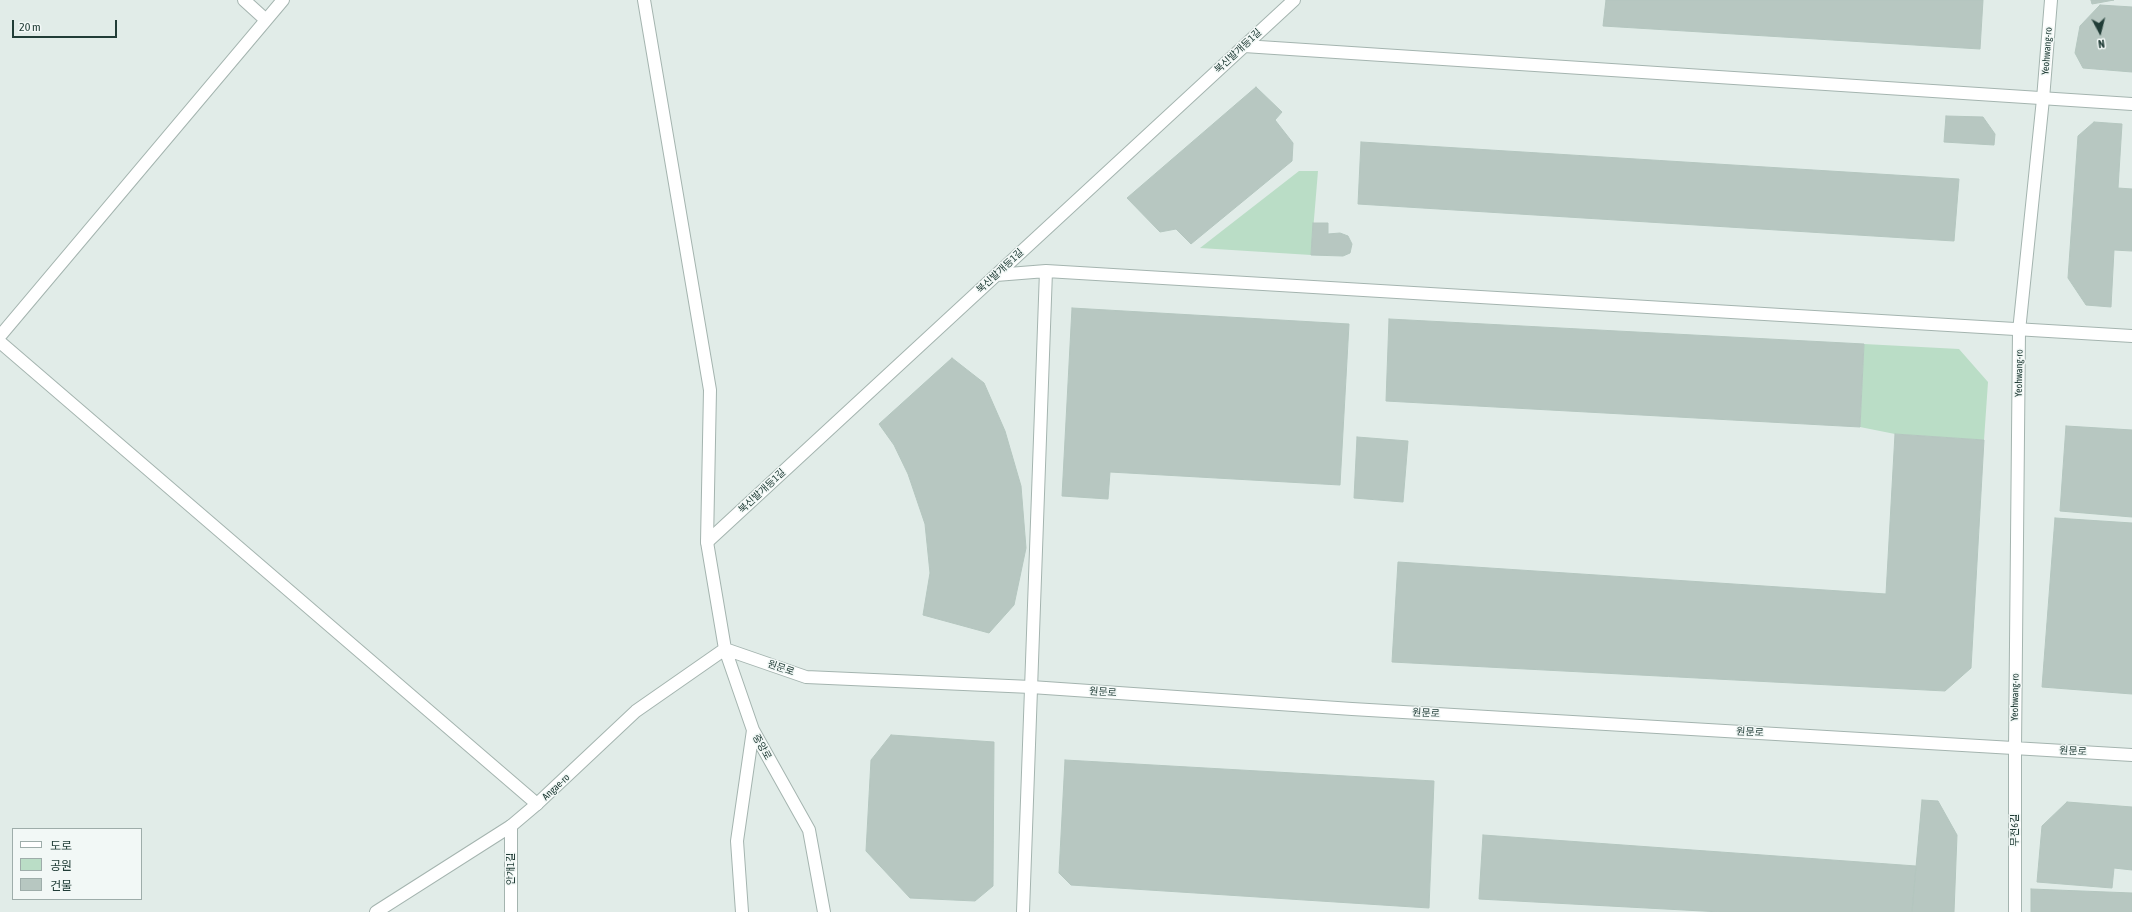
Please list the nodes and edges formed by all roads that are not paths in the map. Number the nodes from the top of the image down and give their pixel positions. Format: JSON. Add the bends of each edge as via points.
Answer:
{"nodes":[{"id":1,"x":244,"y":0,"type":"edge"},
{"id":2,"x":283,"y":0,"type":"edge"},
{"id":3,"x":644,"y":0,"type":"edge"},
{"id":4,"x":1294,"y":0,"type":"edge"},
{"id":5,"x":2051,"y":0,"type":"edge"},
{"id":6,"x":266,"y":20,"type":"junction"},
{"id":7,"x":1244,"y":46,"type":"junction"},
{"id":8,"x":2043,"y":99,"type":"junction"},
{"id":9,"x":2132,"y":104,"type":"edge"},
{"id":10,"x":1046,"y":271,"type":"junction"},
{"id":11,"x":996,"y":275,"type":"junction"},
{"id":12,"x":2019,"y":331,"type":"junction"},
{"id":13,"x":0,"y":336,"type":"edge"},
{"id":14,"x":2132,"y":336,"type":"edge"},
{"id":15,"x":0,"y":342,"type":"edge"},
{"id":16,"x":707,"y":542,"type":"junction"},
{"id":17,"x":725,"y":649,"type":"junction"},
{"id":18,"x":1031,"y":687,"type":"junction"},
{"id":19,"x":753,"y":730,"type":"junction"},
{"id":20,"x":2015,"y":748,"type":"junction"},
{"id":21,"x":2132,"y":755,"type":"edge"},
{"id":22,"x":537,"y":804,"type":"junction"},
{"id":23,"x":510,"y":826,"type":"junction"},
{"id":24,"x":376,"y":912,"type":"edge"},
{"id":25,"x":511,"y":912,"type":"edge"},
{"id":26,"x":742,"y":912,"type":"edge"},
{"id":27,"x":824,"y":912,"type":"edge"},
{"id":28,"x":1024,"y":912,"type":"edge"},
{"id":29,"x":2015,"y":912,"type":"edge"}],
"edges":[{"from":1,"to":6,"type":"street"},
{"from":2,"to":6,"type":"street"},
{"from":3,"to":16,"type":"street","via":[[710,390]]},
{"from":4,"to":7,"type":"street","name":"북신발개등1길"},
{"from":5,"to":8,"type":"street","name":"Yeohwang-ro"},
{"from":6,"to":13,"type":"street"},
{"from":7,"to":8,"type":"street"},
{"from":7,"to":11,"type":"street","name":"북신발개등1길"},
{"from":8,"to":9,"type":"street"},
{"from":8,"to":12,"type":"street","name":"Yeohwang-ro"},
{"from":10,"to":11,"type":"street"},
{"from":10,"to":12,"type":"street"},
{"from":10,"to":18,"type":"street"},
{"from":11,"to":16,"type":"street","name":"북신발개등1길"},
{"from":12,"to":14,"type":"street"},
{"from":12,"to":20,"type":"street","name":"Yeohwang-ro"},
{"from":15,"to":22,"type":"street"},
{"from":16,"to":17,"type":"street"},
{"from":17,"to":18,"type":"street","name":"원문로","via":[[806,677]]},
{"from":17,"to":19,"type":"street"},
{"from":17,"to":22,"type":"street","name":"Angae-ro","via":[[636,711]]},
{"from":18,"to":20,"type":"street","name":"원문로","via":[[1352,709]]},
{"from":18,"to":28,"type":"street"},
{"from":19,"to":26,"type":"street","name":"중앙로","via":[[737,841]]},
{"from":19,"to":27,"type":"street","name":"중앙로","via":[[808,830]]},
{"from":20,"to":21,"type":"street","name":"원문로"},
{"from":20,"to":29,"type":"street","name":"무전6길"},
{"from":22,"to":23,"type":"street","name":"Angae-ro"},
{"from":23,"to":24,"type":"street","name":"Angae-ro"},
{"from":23,"to":25,"type":"street","name":"안개1길"}]}
